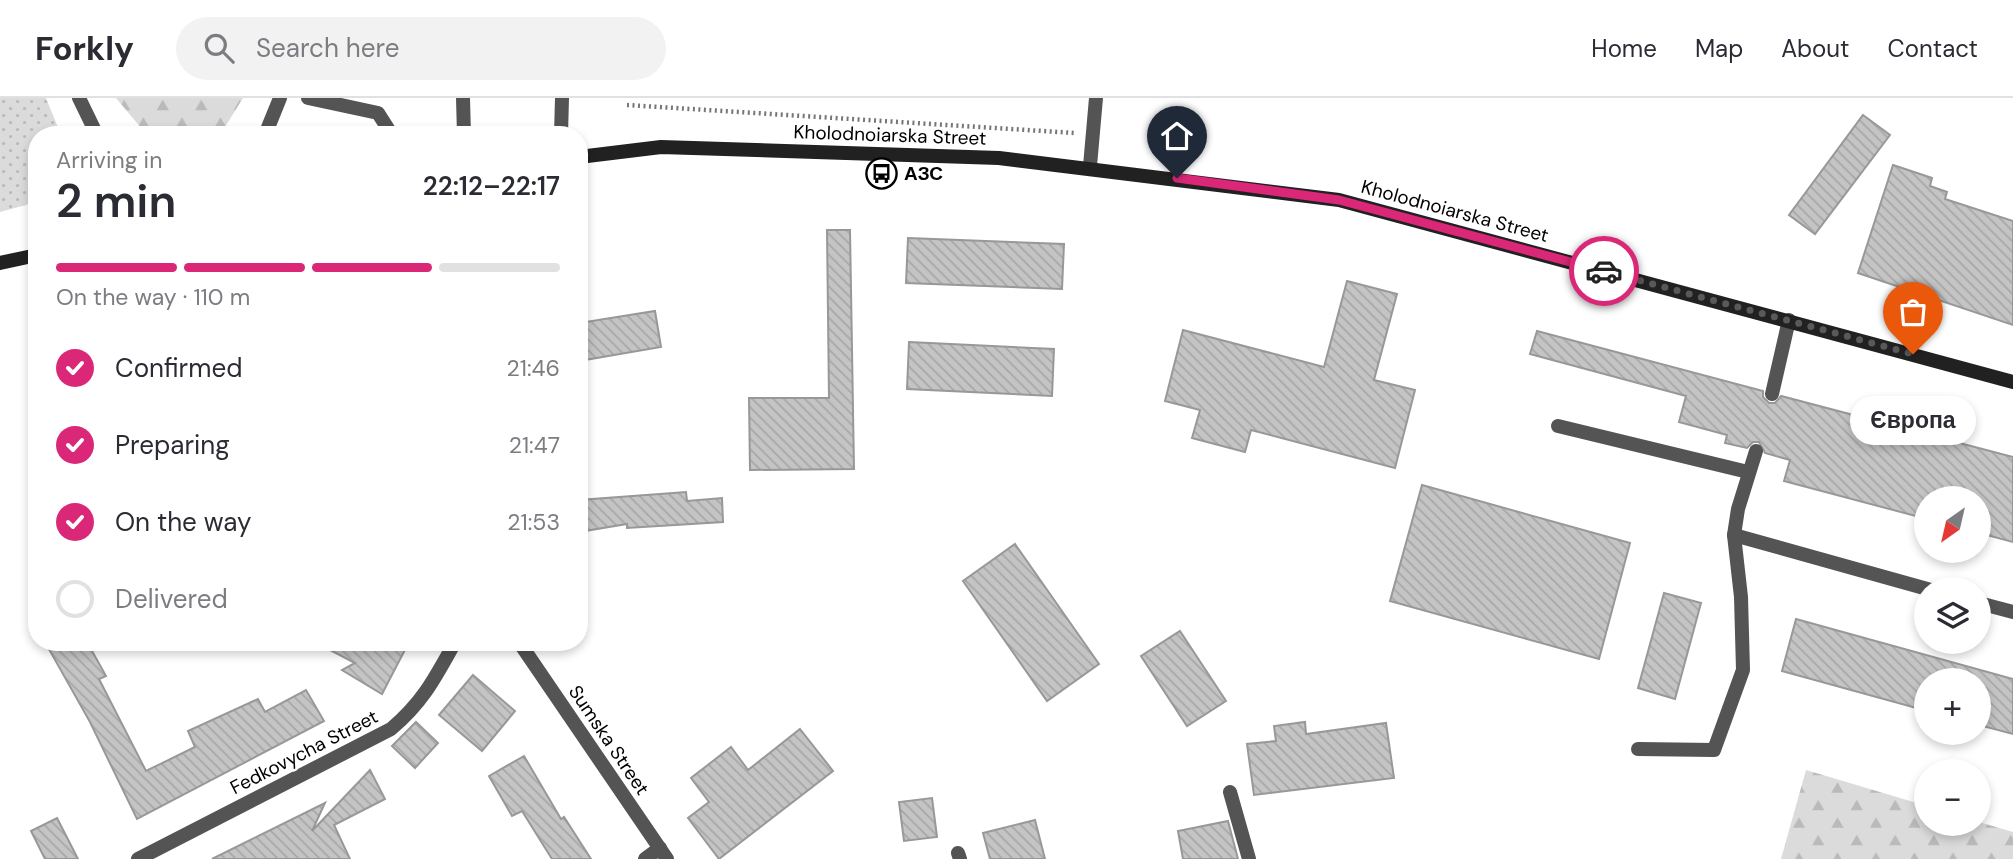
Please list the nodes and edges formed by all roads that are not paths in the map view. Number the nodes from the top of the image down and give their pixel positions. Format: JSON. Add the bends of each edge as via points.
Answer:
{"nodes":[{"id":1,"x":79,"y":98,"type":"edge"},
{"id":2,"x":280,"y":98,"type":"edge"},
{"id":3,"x":308,"y":98,"type":"edge"},
{"id":4,"x":463,"y":98,"type":"edge"},
{"id":5,"x":562,"y":98,"type":"edge"},
{"id":6,"x":1096,"y":98,"type":"edge"},
{"id":7,"x":93,"y":126,"type":"edge"},
{"id":8,"x":269,"y":126,"type":"edge"},
{"id":9,"x":386,"y":126,"type":"edge"},
{"id":10,"x":464,"y":126,"type":"edge"},
{"id":11,"x":561,"y":126,"type":"edge"},
{"id":12,"x":588,"y":156,"type":"edge"},
{"id":13,"x":1090,"y":166,"type":"junction"},
{"id":14,"x":28,"y":257,"type":"edge"},
{"id":15,"x":0,"y":263,"type":"edge"},
{"id":16,"x":1789,"y":320,"type":"junction"},
{"id":17,"x":2013,"y":382,"type":"edge"},
{"id":18,"x":1772,"y":394,"type":"dead end"},
{"id":19,"x":1558,"y":426,"type":"dead end"},
{"id":20,"x":1756,"y":451,"type":"dead end"},
{"id":21,"x":1748,"y":472,"type":"junction"},
{"id":22,"x":1734,"y":535,"type":"junction"},
{"id":23,"x":1914,"y":585,"type":"edge"},
{"id":24,"x":1991,"y":606,"type":"edge"},
{"id":25,"x":2013,"y":612,"type":"edge"},
{"id":26,"x":450,"y":651,"type":"edge"},
{"id":27,"x":525,"y":651,"type":"edge"},
{"id":28,"x":1638,"y":749,"type":"dead end"},
{"id":29,"x":1230,"y":792,"type":"dead end"},
{"id":30,"x":664,"y":854,"type":"edge"},
{"id":31,"x":138,"y":859,"type":"edge"},
{"id":32,"x":645,"y":859,"type":"edge"},
{"id":33,"x":1250,"y":859,"type":"edge"}],
"edges":[{"from":1,"to":7,"type":"street"},
{"from":2,"to":8,"type":"street"},
{"from":3,"to":9,"type":"street","via":[[378,113]]},
{"from":4,"to":10,"type":"street"},
{"from":5,"to":11,"type":"street"},
{"from":6,"to":13,"type":"street"},
{"from":12,"to":13,"type":"main road","name":"Kholodnoiarska Street","via":[[661,147],[999,158]]},
{"from":13,"to":16,"type":"main road","name":"Kholodnoiarska Street","via":[[1339,200]]},
{"from":14,"to":15,"type":"main road"},
{"from":16,"to":17,"type":"main road","name":"Kholodnoiarska Street"},
{"from":16,"to":18,"type":"street"},
{"from":19,"to":21,"type":"street"},
{"from":20,"to":21,"type":"street"},
{"from":21,"to":22,"type":"street"},
{"from":22,"to":23,"type":"street"},
{"from":22,"to":28,"type":"street","via":[[1743,670],[1714,750]]},
{"from":24,"to":25,"type":"street"},
{"from":26,"to":31,"type":"street","name":"Fedkovycha Street","via":[[414,710],[391,729]]},
{"from":27,"to":30,"type":"street","name":"Sumska Street"},
{"from":29,"to":33,"type":"street"},
{"from":30,"to":32,"type":"street"}]}
